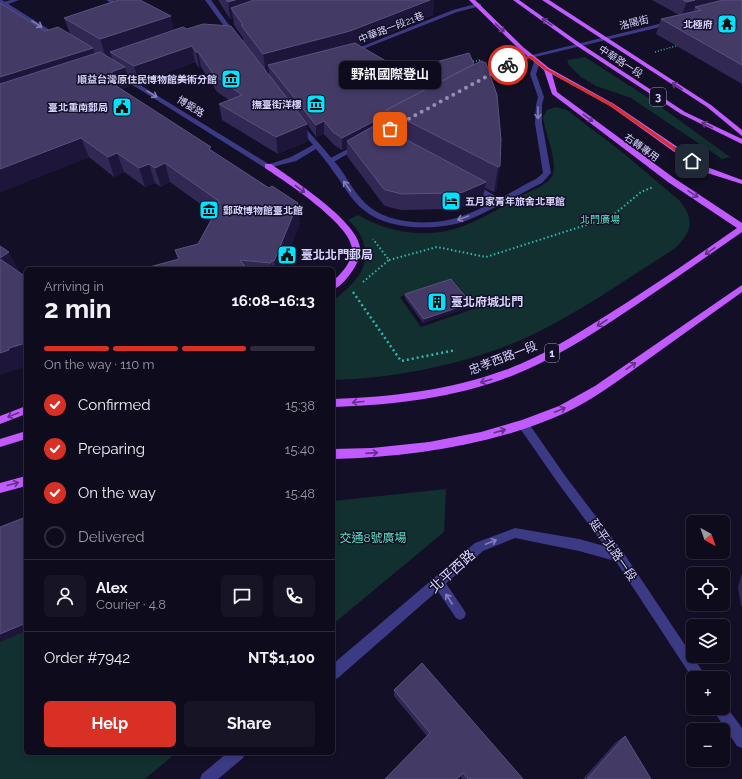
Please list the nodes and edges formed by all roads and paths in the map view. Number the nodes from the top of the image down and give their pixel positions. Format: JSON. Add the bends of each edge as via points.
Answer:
{"nodes":[{"id":1,"x":16,"y":0,"type":"edge"},
{"id":2,"x":109,"y":0,"type":"edge"},
{"id":3,"x":208,"y":0,"type":"edge"},
{"id":4,"x":472,"y":0,"type":"edge"},
{"id":5,"x":516,"y":0,"type":"edge"},
{"id":6,"x":546,"y":0,"type":"edge"},
{"id":7,"x":1,"y":3,"type":"edge"},
{"id":8,"x":479,"y":5,"type":"junction"},
{"id":9,"x":130,"y":11,"type":"edge"},
{"id":10,"x":680,"y":20,"type":"edge"},
{"id":11,"x":233,"y":22,"type":"edge"},
{"id":12,"x":226,"y":24,"type":"junction"},
{"id":13,"x":218,"y":27,"type":"edge"},
{"id":14,"x":61,"y":39,"type":"edge"},
{"id":15,"x":605,"y":39,"type":"junction"},
{"id":16,"x":240,"y":44,"type":"edge"},
{"id":17,"x":579,"y":45,"type":"junction"},
{"id":18,"x":679,"y":45,"type":"edge"},
{"id":19,"x":342,"y":55,"type":"edge"},
{"id":20,"x":531,"y":56,"type":"junction"},
{"id":21,"x":636,"y":58,"type":"junction"},
{"id":22,"x":483,"y":60,"type":"edge"},
{"id":23,"x":537,"y":62,"type":"junction"},
{"id":24,"x":463,"y":63,"type":"edge"},
{"id":25,"x":547,"y":69,"type":"junction"},
{"id":26,"x":113,"y":71,"type":"edge"},
{"id":27,"x":470,"y":86,"type":"edge"},
{"id":28,"x":293,"y":115,"type":"edge"},
{"id":29,"x":742,"y":134,"type":"edge"},
{"id":30,"x":742,"y":142,"type":"edge"},
{"id":31,"x":364,"y":143,"type":"edge"},
{"id":32,"x":316,"y":146,"type":"junction"},
{"id":33,"x":329,"y":161,"type":"junction"},
{"id":34,"x":268,"y":166,"type":"junction"},
{"id":35,"x":742,"y":182,"type":"edge"},
{"id":36,"x":469,"y":184,"type":"edge"},
{"id":37,"x":654,"y":186,"type":"dead end"},
{"id":38,"x":500,"y":201,"type":"junction"},
{"id":39,"x":742,"y":228,"type":"edge"},
{"id":40,"x":389,"y":260,"type":"dead end"},
{"id":41,"x":335,"y":284,"type":"edge"},
{"id":42,"x":742,"y":288,"type":"edge"},
{"id":43,"x":335,"y":403,"type":"edge"},
{"id":44,"x":24,"y":411,"type":"edge"},
{"id":45,"x":0,"y":420,"type":"edge"},
{"id":46,"x":523,"y":424,"type":"junction"},
{"id":47,"x":24,"y":436,"type":"edge"},
{"id":48,"x":0,"y":443,"type":"edge"},
{"id":49,"x":335,"y":454,"type":"edge"},
{"id":50,"x":24,"y":481,"type":"edge"},
{"id":51,"x":0,"y":488,"type":"edge"},
{"id":52,"x":619,"y":556,"type":"junction"},
{"id":53,"x":439,"y":583,"type":"junction"},
{"id":54,"x":460,"y":614,"type":"dead end"},
{"id":55,"x":335,"y":671,"type":"edge"},
{"id":56,"x":695,"y":671,"type":"edge"},
{"id":57,"x":725,"y":715,"type":"edge"},
{"id":58,"x":742,"y":741,"type":"edge"},
{"id":59,"x":236,"y":755,"type":"edge"},
{"id":60,"x":207,"y":779,"type":"edge"}],
"edges":[{"from":1,"to":7,"type":"street"},
{"from":2,"to":9,"type":"street"},
{"from":3,"to":12,"type":"street"},
{"from":4,"to":8,"type":"main road"},
{"from":17,"to":5,"type":"main road","name":"中華路一段","number":"3","one_way":true},
{"from":6,"to":15,"type":"main road","name":"中華路一段","number":"3"},
{"from":7,"to":14,"type":"street","one_way":true},
{"from":8,"to":19,"type":"street","name":"中華路一段21巷","via":[[455,11]]},
{"from":8,"to":20,"type":"main road","one_way":true},
{"from":10,"to":15,"type":"street","name":"洛陽街"},
{"from":11,"to":12,"type":"street"},
{"from":12,"to":13,"type":"street"},
{"from":12,"to":16,"type":"street"},
{"from":15,"to":17,"type":"street","name":"洛陽街"},
{"from":15,"to":21,"type":"main road","name":"中華路一段","number":"3"},
{"from":17,"to":20,"type":"street","name":"洛陽街"},
{"from":30,"to":17,"type":"main road","name":"中華路一段","number":"3","one_way":true,"via":[[683,113]]},
{"from":18,"to":21,"type":"path"},
{"from":20,"to":23,"type":"main road"},
{"from":20,"to":27,"type":"street","name":"洛陽街","via":[[506,66]]},
{"from":29,"to":21,"type":"main road","name":"中華路一段","number":"3","one_way":true,"via":[[709,106]]},
{"from":22,"to":24,"type":"path"},
{"from":23,"to":25,"type":"main road"},
{"from":23,"to":38,"type":"street","one_way":true,"via":[[534,74],[541,97],[537,108],[547,173],[539,181]]},
{"from":25,"to":35,"type":"main road","via":[[612,105],[704,169]]},
{"from":25,"to":39,"type":"main road","name":"右轉專用","one_way":true,"via":[[554,93],[671,180]]},
{"from":26,"to":34,"type":"street","name":"博愛路","one_way":true},
{"from":28,"to":32,"type":"street"},
{"from":31,"to":33,"type":"street"},
{"from":32,"to":33,"type":"street"},
{"from":32,"to":34,"type":"street","via":[[295,159]]},
{"from":38,"to":33,"type":"street","one_way":true,"via":[[454,222],[408,224],[379,216],[369,210]]},
{"from":34,"to":41,"type":"main road","one_way":true,"via":[[312,197],[351,235],[356,248],[353,261]]},
{"from":36,"to":38,"type":"street"},
{"from":37,"to":40,"type":"path","via":[[641,192],[611,217],[486,257],[437,247]]},
{"from":39,"to":43,"type":"main road","name":"忠孝西路一段","number":"1","one_way":true,"via":[[655,289],[563,348],[523,367],[466,386],[406,398]]},
{"from":46,"to":42,"type":"main road","one_way":true,"via":[[563,409],[599,389]]},
{"from":44,"to":45,"type":"main road","one_way":true},
{"from":49,"to":46,"type":"main road","one_way":true,"via":[[429,447]]},
{"from":46,"to":52,"type":"street","name":"延平北路一段"},
{"from":47,"to":48,"type":"main road"},
{"from":51,"to":50,"type":"main road","one_way":true},
{"from":53,"to":52,"type":"street","name":"北平西路","one_way":true,"via":[[479,547],[515,533],[579,545]]},
{"from":52,"to":56,"type":"street","name":"延平北路一段"},
{"from":54,"to":53,"type":"street","one_way":true},
{"from":53,"to":55,"type":"street","name":"北平西路"},
{"from":57,"to":58,"type":"street"},
{"from":59,"to":60,"type":"street"}]}
